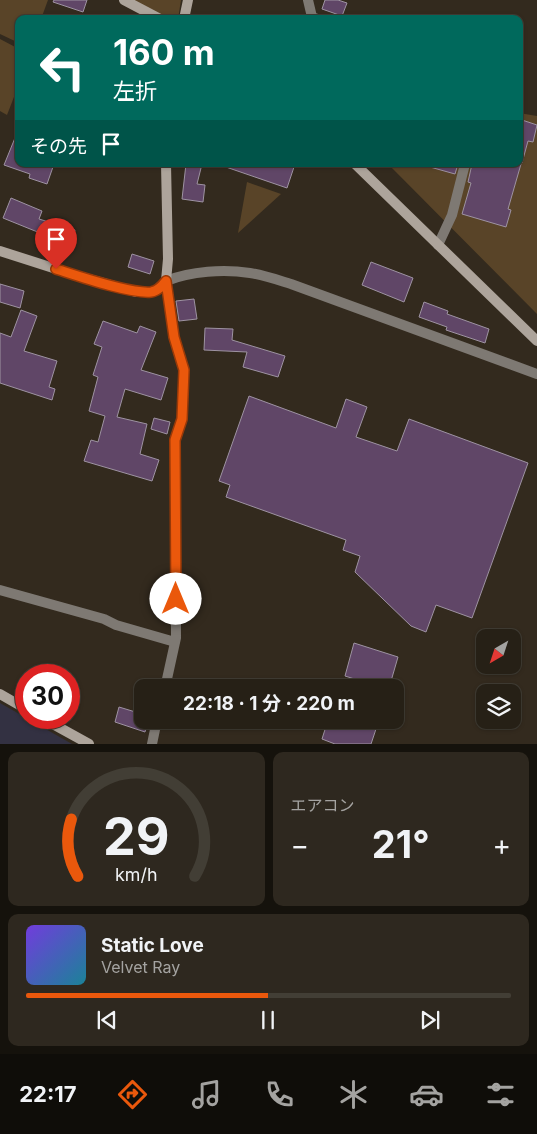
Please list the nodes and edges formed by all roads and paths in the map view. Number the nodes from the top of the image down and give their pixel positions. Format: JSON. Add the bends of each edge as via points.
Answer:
{"nodes":[{"id":1,"x":124,"y":0,"type":"edge"},
{"id":2,"x":188,"y":0,"type":"edge"},
{"id":3,"x":308,"y":0,"type":"edge"},
{"id":4,"x":152,"y":15,"type":"edge"},
{"id":5,"x":185,"y":15,"type":"edge"},
{"id":6,"x":312,"y":15,"type":"edge"},
{"id":7,"x":166,"y":167,"type":"edge"},
{"id":8,"x":358,"y":167,"type":"edge"},
{"id":9,"x":464,"y":167,"type":"edge"},
{"id":10,"x":438,"y":245,"type":"junction"},
{"id":11,"x":0,"y":251,"type":"edge"},
{"id":12,"x":166,"y":281,"type":"junction"},
{"id":13,"x":537,"y":341,"type":"edge"},
{"id":14,"x":537,"y":374,"type":"edge"},
{"id":15,"x":0,"y":590,"type":"edge"},
{"id":16,"x":175,"y":642,"type":"junction"},
{"id":17,"x":167,"y":679,"type":"edge"},
{"id":18,"x":0,"y":694,"type":"edge"},
{"id":19,"x":15,"y":703,"type":"edge"},
{"id":20,"x":62,"y":729,"type":"edge"},
{"id":21,"x":155,"y":729,"type":"edge"},
{"id":22,"x":89,"y":744,"type":"edge"},
{"id":23,"x":152,"y":744,"type":"edge"}],
"edges":[{"from":1,"to":4,"type":"street"},
{"from":2,"to":5,"type":"street"},
{"from":3,"to":6,"type":"street"},
{"from":7,"to":12,"type":"street"},
{"from":8,"to":10,"type":"street"},
{"from":9,"to":10,"type":"street","via":[[452,215]]},
{"from":10,"to":13,"type":"street"},
{"from":11,"to":12,"type":"street","via":[[136,292],[152,292]]},
{"from":12,"to":14,"type":"street","via":[[178,276],[220,271],[250,273],[292,284]]},
{"from":12,"to":16,"type":"street","via":[[174,337],[184,370],[182,419],[175,440]]},
{"from":15,"to":16,"type":"street"},
{"from":16,"to":17,"type":"street"},
{"from":18,"to":19,"type":"street"},
{"from":20,"to":22,"type":"street"},
{"from":21,"to":23,"type":"street"}]}
